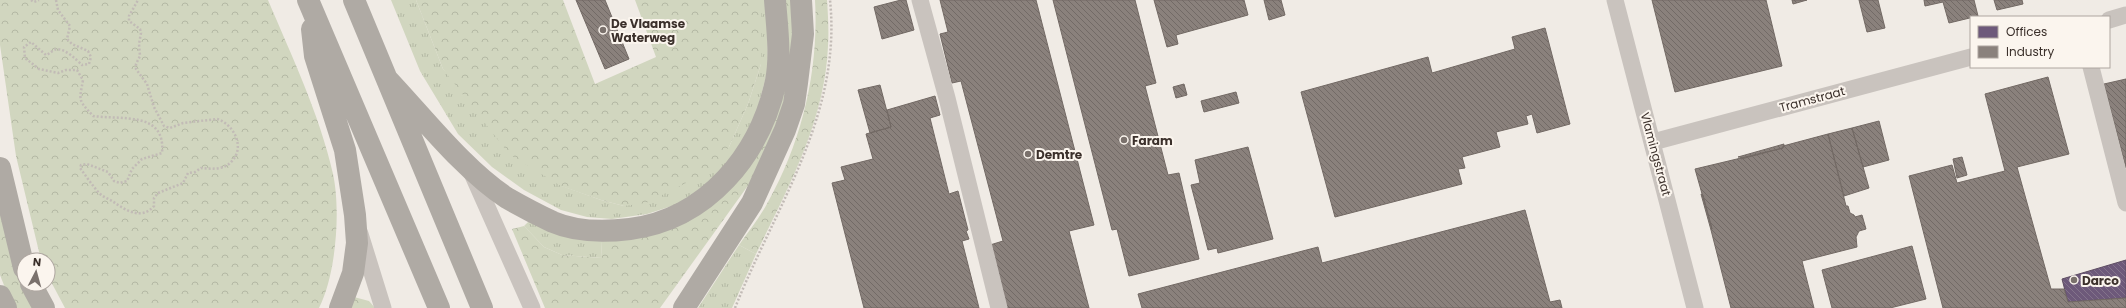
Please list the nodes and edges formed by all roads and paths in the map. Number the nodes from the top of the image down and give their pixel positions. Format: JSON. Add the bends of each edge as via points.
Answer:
{"nodes":[{"id":1,"x":31,"y":0,"type":"edge"},
{"id":2,"x":39,"y":0,"type":"edge"},
{"id":3,"x":56,"y":0,"type":"edge"},
{"id":4,"x":138,"y":0,"type":"edge"},
{"id":5,"x":354,"y":0,"type":"edge"},
{"id":6,"x":775,"y":0,"type":"edge"},
{"id":7,"x":801,"y":0,"type":"edge"},
{"id":8,"x":830,"y":0,"type":"edge"},
{"id":9,"x":920,"y":0,"type":"edge"},
{"id":10,"x":1615,"y":0,"type":"edge"},
{"id":11,"x":309,"y":2,"type":"edge"},
{"id":12,"x":2126,"y":15,"type":"edge"},
{"id":13,"x":2110,"y":20,"type":"edge"},
{"id":14,"x":1970,"y":57,"type":"edge"},
{"id":15,"x":2091,"y":68,"type":"edge"},
{"id":16,"x":387,"y":79,"type":"junction"},
{"id":17,"x":1653,"y":142,"type":"junction"},
{"id":18,"x":0,"y":168,"type":"edge"},
{"id":19,"x":470,"y":168,"type":"junction"},
{"id":20,"x":2126,"y":203,"type":"edge"},
{"id":21,"x":355,"y":215,"type":"junction"},
{"id":22,"x":20,"y":252,"type":"edge"},
{"id":23,"x":35,"y":292,"type":"edge"},
{"id":24,"x":0,"y":296,"type":"edge"},
{"id":25,"x":6,"y":308,"type":"edge"},
{"id":26,"x":44,"y":308,"type":"edge"},
{"id":27,"x":340,"y":308,"type":"edge"},
{"id":28,"x":382,"y":308,"type":"edge"},
{"id":29,"x":439,"y":308,"type":"edge"},
{"id":30,"x":482,"y":308,"type":"edge"},
{"id":31,"x":532,"y":308,"type":"edge"},
{"id":32,"x":684,"y":308,"type":"edge"},
{"id":33,"x":735,"y":308,"type":"edge"},
{"id":34,"x":999,"y":308,"type":"edge"},
{"id":35,"x":1695,"y":308,"type":"edge"}],
"edges":[{"from":1,"to":2,"type":"path"},
{"from":3,"to":4,"type":"path","via":[[58,10],[70,26],[67,39],[88,51],[89,64],[82,65],[60,50],[54,50],[46,55],[31,42],[24,47],[25,58],[39,69],[58,73],[77,70],[83,80],[80,99],[93,116],[148,122],[162,135],[162,153],[142,159],[132,169],[127,181],[114,181],[108,172],[87,164],[81,165],[80,168],[106,198],[130,212],[141,214],[150,211],[158,193],[183,183],[188,172],[195,172],[201,168],[216,169],[231,163],[235,157],[237,142],[236,134],[223,121],[183,123],[170,128],[164,126],[154,107],[147,84],[136,68],[140,56],[138,44],[141,33],[140,29],[129,21],[129,16]]},
{"from":5,"to":16,"type":"highway"},
{"from":6,"to":19,"type":"highway","via":[[779,44],[776,81],[764,118],[739,166],[699,203],[647,226],[610,231],[588,230],[554,222],[527,208],[507,197]]},
{"from":7,"to":32,"type":"highway","via":[[803,34],[798,76],[794,104],[785,130],[752,203]]},
{"from":8,"to":33,"type":"path","via":[[831,47],[816,127],[792,186],[746,279]]},
{"from":9,"to":34,"type":"street"},
{"from":10,"to":17,"type":"street","name":"Vlamingstraat"},
{"from":11,"to":21,"type":"highway","via":[[315,56],[345,150]]},
{"from":11,"to":29,"type":"highway"},
{"from":12,"to":13,"type":"street"},
{"from":14,"to":17,"type":"street","name":"Tramstraat"},
{"from":15,"to":20,"type":"street"},
{"from":16,"to":19,"type":"highway"},
{"from":16,"to":30,"type":"highway"},
{"from":17,"to":35,"type":"street","name":"Vlamingstraat"},
{"from":18,"to":22,"type":"highway"},
{"from":19,"to":31,"type":"street"},
{"from":21,"to":27,"type":"highway","via":[[357,243],[353,272]]},
{"from":21,"to":28,"type":"street"},
{"from":23,"to":26,"type":"highway"},
{"from":24,"to":25,"type":"highway"}]}
